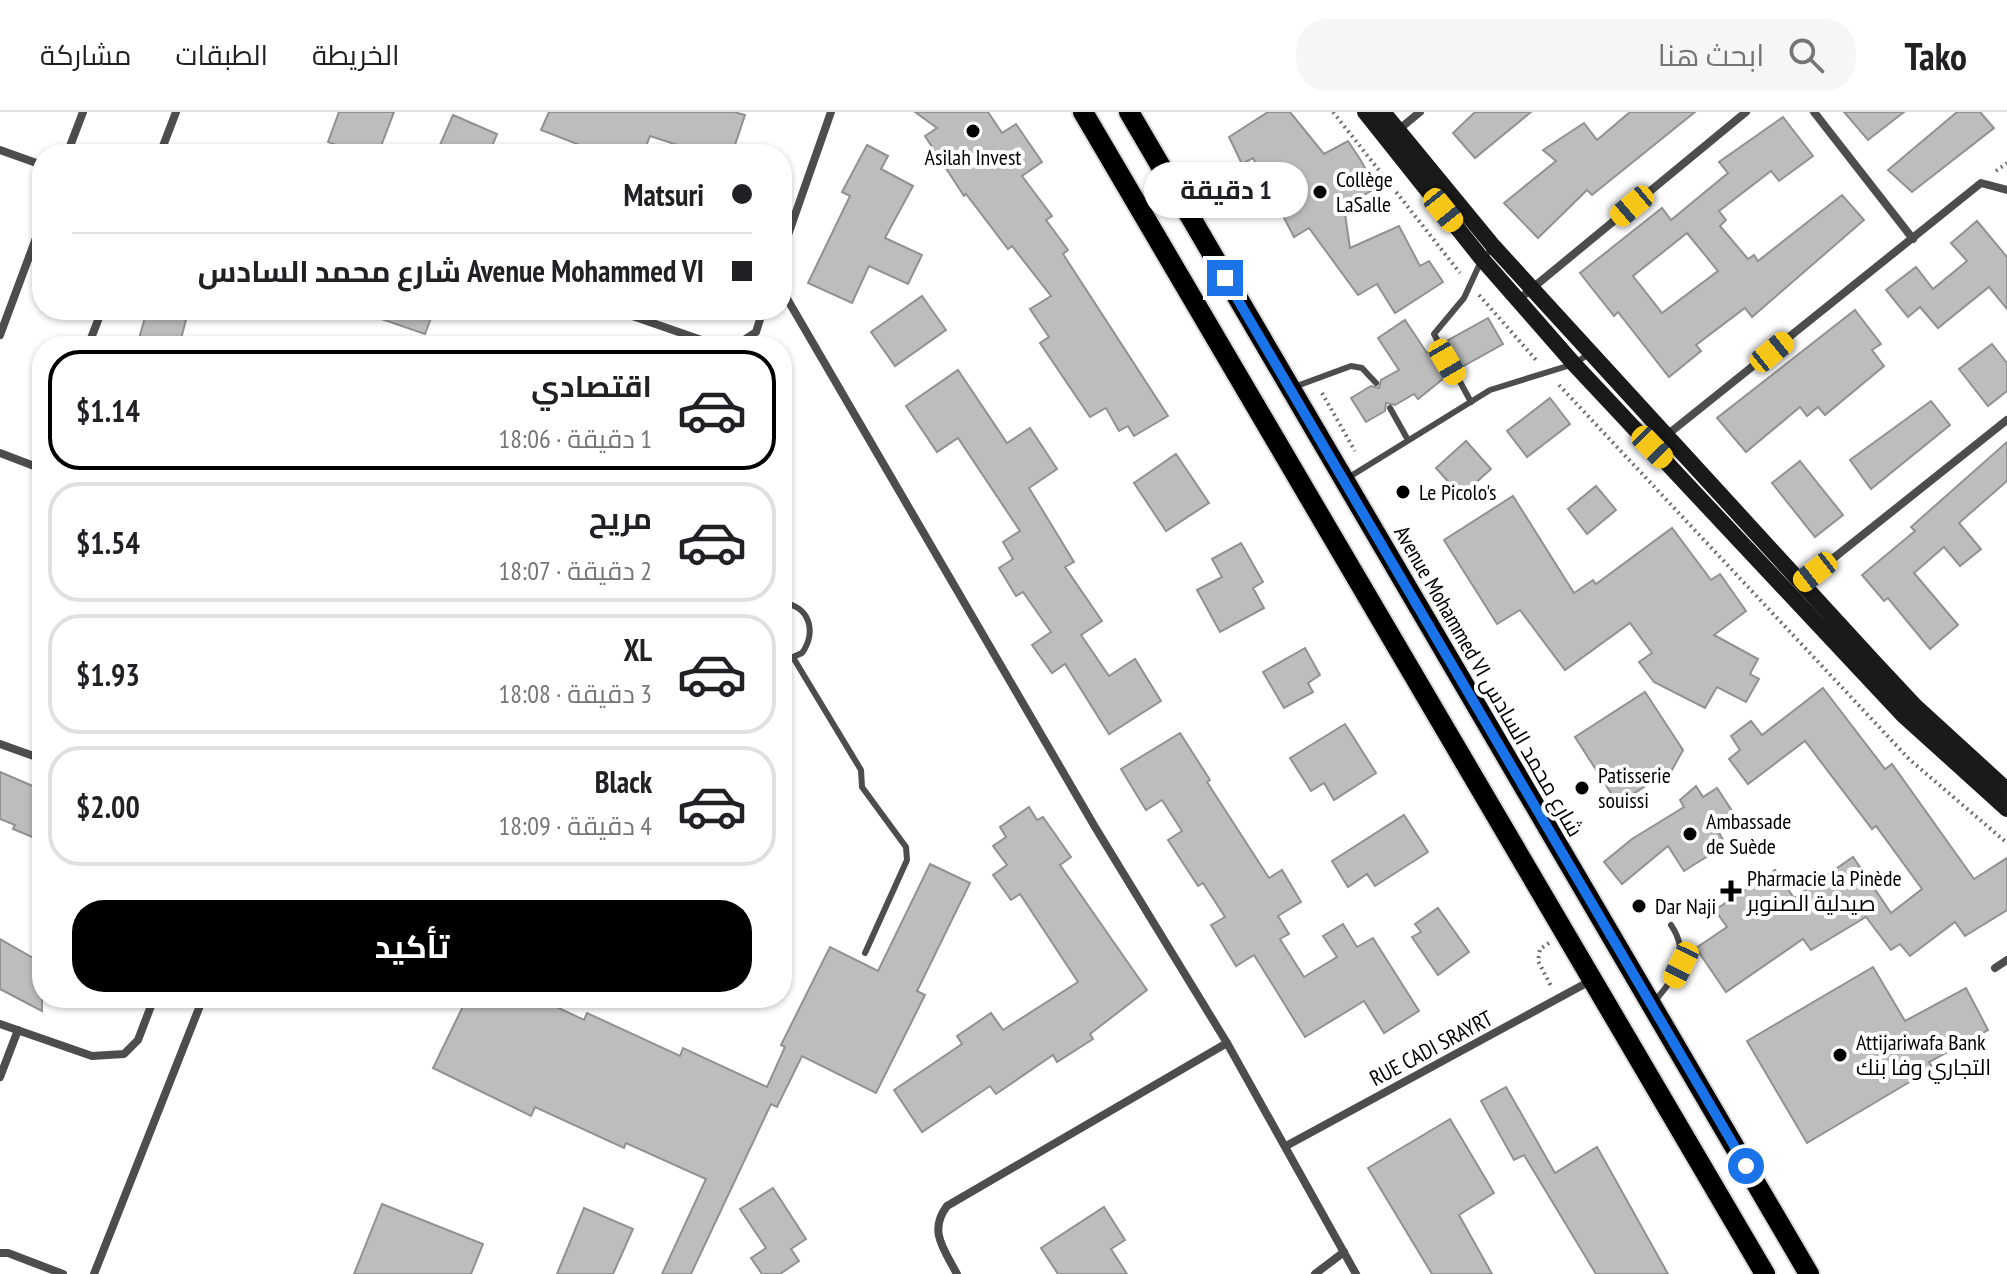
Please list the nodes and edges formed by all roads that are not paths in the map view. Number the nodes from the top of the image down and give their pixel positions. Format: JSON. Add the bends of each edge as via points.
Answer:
{"nodes":[{"id":1,"x":83,"y":112,"type":"edge"},
{"id":2,"x":176,"y":112,"type":"edge"},
{"id":3,"x":831,"y":112,"type":"edge"},
{"id":4,"x":1083,"y":112,"type":"edge"},
{"id":5,"x":1129,"y":112,"type":"edge"},
{"id":6,"x":1365,"y":112,"type":"edge"},
{"id":7,"x":1383,"y":112,"type":"edge"},
{"id":8,"x":1420,"y":112,"type":"edge"},
{"id":9,"x":1746,"y":112,"type":"edge"},
{"id":10,"x":1814,"y":112,"type":"edge"},
{"id":11,"x":1392,"y":134,"type":"junction"},
{"id":12,"x":71,"y":144,"type":"edge"},
{"id":13,"x":164,"y":144,"type":"edge"},
{"id":14,"x":0,"y":150,"type":"edge"},
{"id":15,"x":32,"y":161,"type":"edge"},
{"id":16,"x":2007,"y":190,"type":"edge"},
{"id":17,"x":792,"y":223,"type":"edge"},
{"id":18,"x":1913,"y":239,"type":"junction"},
{"id":19,"x":32,"y":249,"type":"edge"},
{"id":20,"x":1488,"y":253,"type":"junction"},
{"id":21,"x":1532,"y":288,"type":"junction"},
{"id":22,"x":1518,"y":300,"type":"junction"},
{"id":23,"x":792,"y":307,"type":"edge"},
{"id":24,"x":644,"y":320,"type":"edge"},
{"id":25,"x":0,"y":335,"type":"edge"},
{"id":26,"x":690,"y":336,"type":"edge"},
{"id":27,"x":1590,"y":353,"type":"junction"},
{"id":28,"x":1574,"y":364,"type":"junction"},
{"id":29,"x":1376,"y":383,"type":"dead end"},
{"id":30,"x":1290,"y":388,"type":"junction"},
{"id":31,"x":1471,"y":402,"type":"junction"},
{"id":32,"x":1390,"y":408,"type":"dead end"},
{"id":33,"x":2007,"y":420,"type":"edge"},
{"id":34,"x":1667,"y":437,"type":"junction"},
{"id":35,"x":1408,"y":440,"type":"junction"},
{"id":36,"x":1652,"y":447,"type":"junction"},
{"id":37,"x":0,"y":453,"type":"edge"},
{"id":38,"x":32,"y":465,"type":"edge"},
{"id":39,"x":1344,"y":480,"type":"junction"},
{"id":40,"x":1795,"y":587,"type":"junction"},
{"id":41,"x":792,"y":606,"type":"edge"},
{"id":42,"x":794,"y":659,"type":"joint"},
{"id":43,"x":0,"y":744,"type":"edge"},
{"id":44,"x":32,"y":755,"type":"edge"},
{"id":45,"x":2007,"y":790,"type":"edge"},
{"id":46,"x":2007,"y":809,"type":"edge"},
{"id":47,"x":1671,"y":925,"type":"dead end"},
{"id":48,"x":865,"y":953,"type":"dead end"},
{"id":49,"x":2007,"y":960,"type":"edge"},
{"id":50,"x":1995,"y":968,"type":"dead end"},
{"id":51,"x":1593,"y":980,"type":"junction"},
{"id":52,"x":1652,"y":1004,"type":"junction"},
{"id":53,"x":150,"y":1008,"type":"edge"},
{"id":54,"x":199,"y":1008,"type":"edge"},
{"id":55,"x":0,"y":1024,"type":"edge"},
{"id":56,"x":18,"y":1030,"type":"junction"},
{"id":57,"x":1227,"y":1043,"type":"junction"},
{"id":58,"x":0,"y":1077,"type":"edge"},
{"id":59,"x":1286,"y":1146,"type":"junction"},
{"id":60,"x":1344,"y":1252,"type":"junction"},
{"id":61,"x":0,"y":1253,"type":"edge"},
{"id":62,"x":63,"y":1274,"type":"edge"},
{"id":63,"x":94,"y":1274,"type":"edge"},
{"id":64,"x":957,"y":1274,"type":"edge"},
{"id":65,"x":1315,"y":1274,"type":"edge"},
{"id":66,"x":1356,"y":1274,"type":"edge"},
{"id":67,"x":1765,"y":1274,"type":"edge"},
{"id":68,"x":1809,"y":1274,"type":"edge"}],
"edges":[{"from":1,"to":12,"type":"street"},
{"from":2,"to":13,"type":"street"},
{"from":3,"to":17,"type":"street"},
{"from":4,"to":51,"type":"main road"},
{"from":5,"to":30,"type":"main road","name":"Avenue Mohammed VI شارع محمد السادس"},
{"from":6,"to":11,"type":"main road"},
{"from":7,"to":11,"type":"main road"},
{"from":8,"to":11,"type":"street"},
{"from":9,"to":21,"type":"street"},
{"from":10,"to":18,"type":"street"},
{"from":11,"to":20,"type":"main road"},
{"from":14,"to":15,"type":"street"},
{"from":16,"to":18,"type":"street","via":[[1981,183]]},
{"from":18,"to":34,"type":"street"},
{"from":19,"to":25,"type":"street"},
{"from":20,"to":21,"type":"main road"},
{"from":20,"to":22,"type":"main road"},
{"from":20,"to":31,"type":"lane","via":[[1464,298],[1434,334]]},
{"from":21,"to":22,"type":"street"},
{"from":21,"to":27,"type":"main road"},
{"from":22,"to":28,"type":"main road"},
{"from":23,"to":57,"type":"street"},
{"from":24,"to":26,"type":"street"},
{"from":27,"to":28,"type":"lane"},
{"from":27,"to":34,"type":"main road"},
{"from":28,"to":31,"type":"lane","via":[[1508,382]]},
{"from":28,"to":36,"type":"main road"},
{"from":29,"to":30,"type":"lane","via":[[1362,368],[1351,366]]},
{"from":30,"to":39,"type":"main road","name":"Avenue Mohammed VI شارع محمد السادس"},
{"from":31,"to":35,"type":"lane"},
{"from":32,"to":35,"type":"lane"},
{"from":33,"to":40,"type":"street"},
{"from":34,"to":36,"type":"street"},
{"from":34,"to":40,"type":"main road"},
{"from":35,"to":39,"type":"lane"},
{"from":36,"to":40,"type":"main road"},
{"from":37,"to":38,"type":"street"},
{"from":39,"to":52,"type":"main road","name":"Avenue Mohammed VI شارع محمد السادس"},
{"from":40,"to":45,"type":"main road"},
{"from":40,"to":46,"type":"main road","via":[[1903,715]]},
{"from":41,"to":42,"type":"lane","via":[[810,625],[808,645]]},
{"from":42,"to":48,"type":"lane","via":[[861,770],[862,787],[906,847],[901,876]]},
{"from":43,"to":44,"type":"street"},
{"from":47,"to":52,"type":"lane","via":[[1682,949],[1681,965]]},
{"from":49,"to":50,"type":"street"},
{"from":51,"to":59,"type":"street","name":"RUE CADI SRAYRT"},
{"from":51,"to":67,"type":"main road"},
{"from":52,"to":68,"type":"main road","name":"Avenue Mohammed VI شارع محمد السادس"},
{"from":53,"to":56,"type":"street","via":[[138,1040],[124,1054],[92,1056]]},
{"from":54,"to":63,"type":"street"},
{"from":55,"to":56,"type":"street"},
{"from":56,"to":58,"type":"street"},
{"from":57,"to":59,"type":"street"},
{"from":57,"to":64,"type":"street","via":[[947,1206],[936,1229]]},
{"from":59,"to":60,"type":"street"},
{"from":60,"to":65,"type":"street"},
{"from":60,"to":66,"type":"street"},
{"from":61,"to":62,"type":"street"}]}
